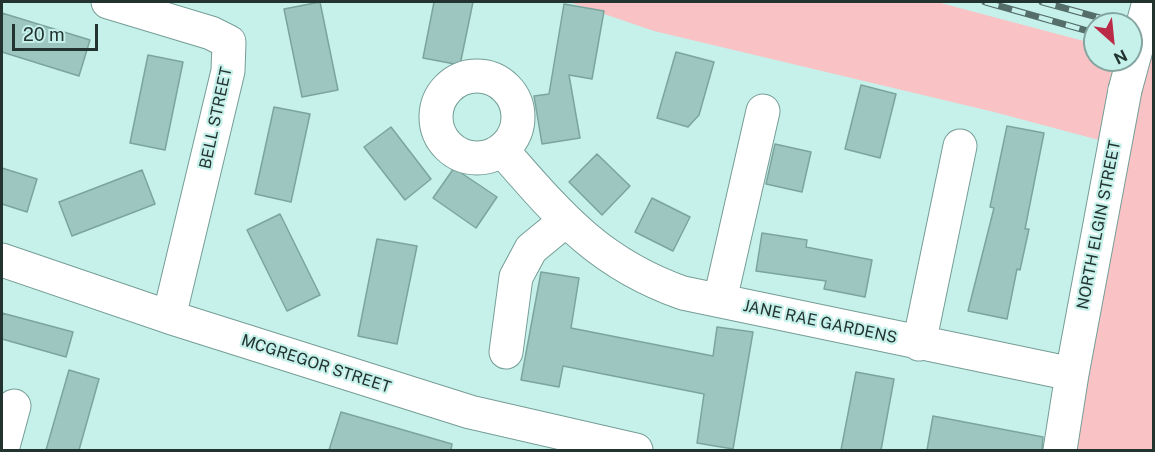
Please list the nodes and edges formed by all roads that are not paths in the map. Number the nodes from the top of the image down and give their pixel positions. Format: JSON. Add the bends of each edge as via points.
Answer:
{"nodes":[{"id":1,"x":108,"y":2,"type":"edge"},
{"id":2,"x":1149,"y":2,"type":"edge"},
{"id":3,"x":763,"y":111,"type":"dead end"},
{"id":4,"x":960,"y":146,"type":"dead end"},
{"id":5,"x":502,"y":150,"type":"dead end"},
{"id":6,"x":565,"y":221,"type":"junction"},
{"id":7,"x":2,"y":260,"type":"edge"},
{"id":8,"x":720,"y":300,"type":"junction"},
{"id":9,"x":169,"y":317,"type":"junction"},
{"id":10,"x":919,"y":344,"type":"junction"},
{"id":11,"x":506,"y":352,"type":"dead end"},
{"id":12,"x":1071,"y":374,"type":"junction"},
{"id":13,"x":14,"y":406,"type":"dead end"},
{"id":14,"x":2,"y":450,"type":"edge"},
{"id":15,"x":636,"y":450,"type":"edge"},
{"id":16,"x":1060,"y":450,"type":"edge"}],
"edges":[{"from":1,"to":9,"type":"street","name":"BELL STREET","via":[[229,42],[228,72]]},
{"from":2,"to":12,"type":"street","name":"NORTH ELGIN STREET","bridge":true,"via":[[1125,90]]},
{"from":3,"to":8,"type":"street","name":"JANE RAE GARDENS"},
{"from":4,"to":10,"type":"street","name":"JANE RAE GARDENS"},
{"from":5,"to":6,"type":"street","name":"JANE RAE GARDENS"},
{"from":6,"to":8,"type":"street","name":"JANE RAE GARDENS","via":[[590,244],[651,282]]},
{"from":6,"to":11,"type":"street","via":[[531,249],[516,277]]},
{"from":7,"to":9,"type":"street","name":"MCGREGOR STREET"},
{"from":8,"to":10,"type":"street","name":"JANE RAE GARDENS"},
{"from":9,"to":15,"type":"street","name":"MCGREGOR STREET","via":[[470,412]]},
{"from":10,"to":12,"type":"street","name":"JANE RAE GARDENS"},
{"from":12,"to":16,"type":"street","name":"NORTH ELGIN STREET"},
{"from":13,"to":14,"type":"street"}]}
